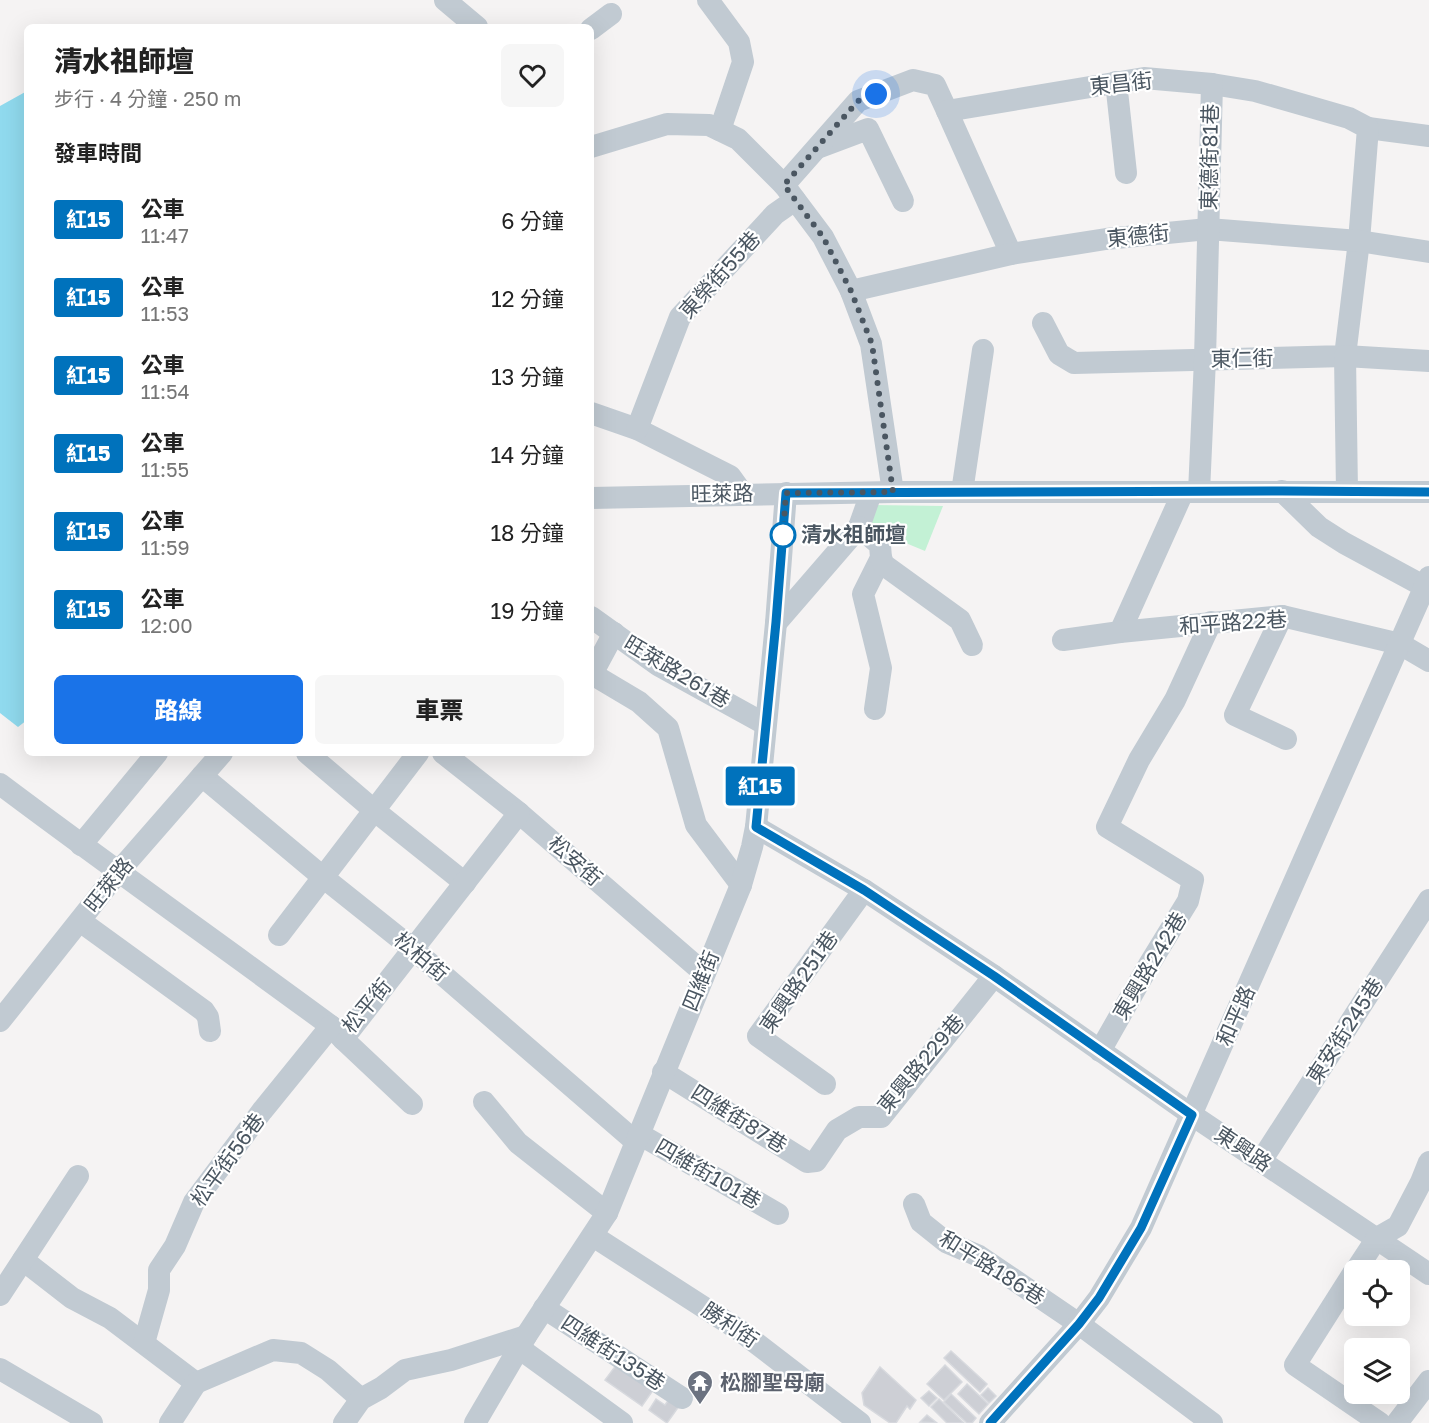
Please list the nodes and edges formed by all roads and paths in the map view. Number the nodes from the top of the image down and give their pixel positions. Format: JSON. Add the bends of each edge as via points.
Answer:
{"nodes":[{"id":1,"x":445,"y":0,"type":"edge"},
{"id":2,"x":708,"y":0,"type":"edge"},
{"id":3,"x":611,"y":14,"type":"dead end"},
{"id":4,"x":463,"y":23,"type":"edge"},
{"id":5,"x":594,"y":27,"type":"edge"},
{"id":6,"x":1116,"y":82,"type":"junction"},
{"id":7,"x":1212,"y":84,"type":"junction"},
{"id":8,"x":947,"y":111,"type":"junction"},
{"id":9,"x":1368,"y":128,"type":"junction"},
{"id":10,"x":720,"y":130,"type":"junction"},
{"id":11,"x":1429,"y":136,"type":"edge"},
{"id":12,"x":594,"y":146,"type":"edge"},
{"id":13,"x":816,"y":149,"type":"junction"},
{"id":14,"x":1126,"y":173,"type":"dead end"},
{"id":15,"x":789,"y":193,"type":"junction"},
{"id":16,"x":903,"y":201,"type":"dead end"},
{"id":17,"x":1208,"y":229,"type":"junction"},
{"id":18,"x":1359,"y":241,"type":"junction"},
{"id":19,"x":1429,"y":252,"type":"edge"},
{"id":20,"x":1011,"y":254,"type":"junction"},
{"id":21,"x":851,"y":291,"type":"junction"},
{"id":22,"x":1043,"y":323,"type":"dead end"},
{"id":23,"x":983,"y":350,"type":"dead end"},
{"id":24,"x":1346,"y":356,"type":"junction"},
{"id":25,"x":1205,"y":359,"type":"junction"},
{"id":26,"x":1429,"y":361,"type":"edge"},
{"id":27,"x":594,"y":414,"type":"edge"},
{"id":28,"x":637,"y":429,"type":"junction"},
{"id":29,"x":1282,"y":491,"type":"junction"},
{"id":30,"x":962,"y":492,"type":"junction"},
{"id":31,"x":1191,"y":492,"type":"junction"},
{"id":32,"x":1347,"y":492,"type":"junction"},
{"id":33,"x":1429,"y":492,"type":"edge"},
{"id":34,"x":786,"y":493,"type":"junction"},
{"id":35,"x":882,"y":493,"type":"junction"},
{"id":36,"x":743,"y":494,"type":"junction"},
{"id":37,"x":594,"y":498,"type":"edge"},
{"id":38,"x":860,"y":527,"type":"junction"},
{"id":39,"x":881,"y":558,"type":"junction"},
{"id":40,"x":1428,"y":584,"type":"edge"},
{"id":41,"x":1282,"y":616,"type":"junction"},
{"id":42,"x":594,"y":619,"type":"edge"},
{"id":43,"x":776,"y":622,"type":"junction"},
{"id":44,"x":1211,"y":622,"type":"junction"},
{"id":45,"x":1120,"y":632,"type":"junction"},
{"id":46,"x":614,"y":633,"type":"junction"},
{"id":47,"x":1063,"y":640,"type":"dead end"},
{"id":48,"x":1400,"y":644,"type":"junction"},
{"id":49,"x":972,"y":645,"type":"dead end"},
{"id":50,"x":1429,"y":661,"type":"edge"},
{"id":51,"x":594,"y":670,"type":"edge"},
{"id":52,"x":594,"y":675,"type":"edge"},
{"id":53,"x":875,"y":709,"type":"dead end"},
{"id":54,"x":765,"y":724,"type":"junction"},
{"id":55,"x":1286,"y":739,"type":"dead end"},
{"id":56,"x":155,"y":756,"type":"edge"},
{"id":57,"x":219,"y":756,"type":"edge"},
{"id":58,"x":311,"y":756,"type":"edge"},
{"id":59,"x":416,"y":756,"type":"edge"},
{"id":60,"x":447,"y":756,"type":"edge"},
{"id":61,"x":202,"y":776,"type":"junction"},
{"id":62,"x":0,"y":784,"type":"edge"},
{"id":63,"x":375,"y":811,"type":"junction"},
{"id":64,"x":519,"y":813,"type":"junction"},
{"id":65,"x":756,"y":827,"type":"junction"},
{"id":66,"x":81,"y":845,"type":"junction"},
{"id":67,"x":119,"y":871,"type":"junction"},
{"id":68,"x":324,"y":878,"type":"junction"},
{"id":69,"x":465,"y":883,"type":"junction"},
{"id":70,"x":741,"y":885,"type":"junction"},
{"id":71,"x":864,"y":890,"type":"junction"},
{"id":72,"x":1429,"y":900,"type":"edge"},
{"id":73,"x":80,"y":921,"type":"junction"},
{"id":74,"x":279,"y":935,"type":"dead end"},
{"id":75,"x":412,"y":949,"type":"junction"},
{"id":76,"x":704,"y":973,"type":"junction"},
{"id":77,"x":994,"y":976,"type":"junction"},
{"id":78,"x":0,"y":1021,"type":"edge"},
{"id":79,"x":210,"y":1031,"type":"dead end"},
{"id":80,"x":337,"y":1033,"type":"junction"},
{"id":81,"x":1100,"y":1050,"type":"junction"},
{"id":82,"x":663,"y":1072,"type":"junction"},
{"id":83,"x":825,"y":1084,"type":"dead end"},
{"id":84,"x":484,"y":1102,"type":"dead end"},
{"id":85,"x":412,"y":1104,"type":"dead end"},
{"id":86,"x":1192,"y":1115,"type":"junction"},
{"id":87,"x":637,"y":1138,"type":"junction"},
{"id":88,"x":816,"y":1161,"type":"joint"},
{"id":89,"x":1261,"y":1161,"type":"junction"},
{"id":90,"x":1429,"y":1162,"type":"edge"},
{"id":91,"x":78,"y":1176,"type":"dead end"},
{"id":92,"x":914,"y":1204,"type":"dead end"},
{"id":93,"x":607,"y":1213,"type":"junction"},
{"id":94,"x":778,"y":1214,"type":"dead end"},
{"id":95,"x":593,"y":1236,"type":"junction"},
{"id":96,"x":1377,"y":1238,"type":"junction"},
{"id":97,"x":23,"y":1260,"type":"junction"},
{"id":98,"x":1362,"y":1260,"type":"edge"},
{"id":99,"x":1429,"y":1274,"type":"edge"},
{"id":100,"x":1344,"y":1288,"type":"edge"},
{"id":101,"x":0,"y":1295,"type":"edge"},
{"id":102,"x":544,"y":1308,"type":"junction"},
{"id":103,"x":1079,"y":1324,"type":"junction"},
{"id":104,"x":522,"y":1342,"type":"junction"},
{"id":105,"x":144,"y":1343,"type":"junction"},
{"id":106,"x":0,"y":1369,"type":"edge"},
{"id":107,"x":1429,"y":1381,"type":"edge"},
{"id":108,"x":195,"y":1383,"type":"junction"},
{"id":109,"x":682,"y":1398,"type":"dead end"},
{"id":110,"x":361,"y":1399,"type":"junction"},
{"id":111,"x":1002,"y":1419,"type":"edge"},
{"id":112,"x":92,"y":1423,"type":"edge"},
{"id":113,"x":170,"y":1423,"type":"edge"},
{"id":114,"x":344,"y":1423,"type":"edge"},
{"id":115,"x":475,"y":1423,"type":"edge"},
{"id":116,"x":622,"y":1423,"type":"edge"},
{"id":117,"x":860,"y":1423,"type":"edge"},
{"id":118,"x":1212,"y":1423,"type":"edge"},
{"id":119,"x":1380,"y":1423,"type":"edge"},
{"id":120,"x":1397,"y":1423,"type":"edge"}],
"edges":[{"from":1,"to":4,"type":"street"},
{"from":2,"to":10,"type":"street","via":[[739,42],[743,62]]},
{"from":3,"to":5,"type":"street"},
{"from":6,"to":7,"type":"street","name":"東昌街","via":[[1144,78]]},
{"from":6,"to":8,"type":"street","name":"東昌街"},
{"from":6,"to":14,"type":"street"},
{"from":7,"to":9,"type":"street","name":"東昌街","via":[[1255,91],[1349,118]]},
{"from":7,"to":17,"type":"street","name":"東德街81巷"},
{"from":8,"to":13,"type":"street","name":"東榮街55巷","via":[[935,85],[913,80],[858,101]]},
{"from":8,"to":20,"type":"street"},
{"from":9,"to":11,"type":"street","name":"東昌街"},
{"from":9,"to":18,"type":"street"},
{"from":10,"to":12,"type":"street","via":[[709,124],[667,124]]},
{"from":10,"to":15,"type":"street","via":[[738,139]]},
{"from":13,"to":15,"type":"street","name":"東榮街55巷"},
{"from":13,"to":16,"type":"street","via":[[868,129]]},
{"from":15,"to":21,"type":"street","via":[[823,237]]},
{"from":15,"to":28,"type":"street","name":"東榮街55巷","via":[[775,214],[680,317]]},
{"from":17,"to":18,"type":"street","name":"東德街"},
{"from":17,"to":20,"type":"street","name":"東德街"},
{"from":17,"to":25,"type":"street","name":"東德街81巷"},
{"from":18,"to":19,"type":"street","name":"東德街"},
{"from":18,"to":24,"type":"street"},
{"from":20,"to":21,"type":"street","name":"東德街"},
{"from":21,"to":35,"type":"street","via":[[872,344]]},
{"from":22,"to":25,"type":"street","name":"東仁街","via":[[1059,354],[1074,363]]},
{"from":23,"to":30,"type":"street"},
{"from":24,"to":25,"type":"street","name":"東仁街"},
{"from":24,"to":26,"type":"street","name":"東仁街"},
{"from":24,"to":32,"type":"street"},
{"from":25,"to":31,"type":"street","name":"東德街81巷"},
{"from":27,"to":28,"type":"street"},
{"from":28,"to":36,"type":"street","via":[[730,476]]},
{"from":29,"to":31,"type":"street","name":"旺萊路"},
{"from":29,"to":32,"type":"street","name":"旺萊路"},
{"from":29,"to":40,"type":"street","via":[[1319,527]]},
{"from":30,"to":31,"type":"street","name":"旺萊路"},
{"from":30,"to":35,"type":"street","name":"旺萊路"},
{"from":31,"to":45,"type":"street"},
{"from":32,"to":33,"type":"street","name":"旺萊路"},
{"from":34,"to":35,"type":"street","name":"旺萊路"},
{"from":34,"to":36,"type":"street","name":"旺萊路"},
{"from":34,"to":43,"type":"street","name":"四維街"},
{"from":35,"to":38,"type":"street"},
{"from":36,"to":37,"type":"street","name":"旺萊路"},
{"from":38,"to":39,"type":"street","via":[[880,545]]},
{"from":38,"to":43,"type":"street"},
{"from":39,"to":49,"type":"street","via":[[884,565],[960,620]]},
{"from":39,"to":53,"type":"street","via":[[863,594],[881,668]]},
{"from":40,"to":48,"type":"street","name":"和平路"},
{"from":41,"to":44,"type":"street","name":"和平路22巷"},
{"from":41,"to":48,"type":"street","name":"和平路22巷"},
{"from":41,"to":55,"type":"street","via":[[1235,715]]},
{"from":42,"to":46,"type":"street","name":"旺萊路261巷"},
{"from":43,"to":54,"type":"street","name":"四維街"},
{"from":44,"to":45,"type":"street","name":"和平路22巷"},
{"from":44,"to":81,"type":"street","name":"東興路242巷","via":[[1175,700],[1139,760],[1107,827],[1193,880],[1188,901]]},
{"from":45,"to":47,"type":"street","name":"和平路22巷"},
{"from":46,"to":51,"type":"street"},
{"from":46,"to":54,"type":"street","name":"旺萊路261巷","via":[[658,665]]},
{"from":48,"to":50,"type":"street","name":"和平路22巷"},
{"from":48,"to":86,"type":"street","name":"和平路"},
{"from":52,"to":70,"type":"street","via":[[639,702],[668,728],[696,825]]},
{"from":54,"to":65,"type":"street","name":"四維街"},
{"from":56,"to":66,"type":"street"},
{"from":57,"to":61,"type":"street","name":"旺萊路"},
{"from":58,"to":63,"type":"street"},
{"from":59,"to":63,"type":"street"},
{"from":60,"to":64,"type":"street","name":"松安街"},
{"from":61,"to":67,"type":"street","name":"旺萊路"},
{"from":61,"to":68,"type":"street","name":"松柏街"},
{"from":62,"to":66,"type":"street","name":"松平街"},
{"from":63,"to":68,"type":"street"},
{"from":63,"to":69,"type":"street"},
{"from":64,"to":69,"type":"street","name":"松平街"},
{"from":64,"to":76,"type":"street","name":"松安街"},
{"from":65,"to":70,"type":"street","name":"四維街"},
{"from":65,"to":71,"type":"street","name":"東興路"},
{"from":66,"to":67,"type":"street","name":"松平街"},
{"from":67,"to":73,"type":"street","name":"旺萊路"},
{"from":67,"to":80,"type":"street","name":"松平街"},
{"from":68,"to":74,"type":"street"},
{"from":68,"to":75,"type":"street","name":"松柏街"},
{"from":69,"to":75,"type":"street","name":"松平街"},
{"from":70,"to":76,"type":"street","name":"四維街"},
{"from":71,"to":77,"type":"street","name":"東興路"},
{"from":71,"to":83,"type":"street","name":"東興路251巷","via":[[758,1036]]},
{"from":72,"to":89,"type":"street","name":"東安街245巷"},
{"from":73,"to":78,"type":"street","name":"旺萊路"},
{"from":73,"to":79,"type":"street","via":[[204,1011]]},
{"from":75,"to":80,"type":"street","name":"松平街"},
{"from":75,"to":87,"type":"street","name":"松柏街"},
{"from":76,"to":82,"type":"street","name":"四維街"},
{"from":77,"to":81,"type":"street","name":"東興路"},
{"from":77,"to":88,"type":"street","name":"東興路229巷","via":[[881,1118],[859,1117],[837,1130]]},
{"from":80,"to":85,"type":"street"},
{"from":80,"to":105,"type":"street","name":"松平街56巷","via":[[262,1111],[194,1202],[175,1246],[159,1270],[159,1290]]},
{"from":81,"to":86,"type":"street","name":"東興路"},
{"from":82,"to":87,"type":"street","name":"四維街"},
{"from":82,"to":88,"type":"street","name":"四維街87巷","via":[[807,1162]]},
{"from":84,"to":93,"type":"street","via":[[518,1143]]},
{"from":86,"to":89,"type":"street","name":"東興路"},
{"from":86,"to":103,"type":"street","name":"和平路","via":[[1141,1228]]},
{"from":87,"to":93,"type":"street","name":"四維街"},
{"from":87,"to":94,"type":"street","name":"四維街101巷"},
{"from":89,"to":96,"type":"street","name":"東興路"},
{"from":90,"to":96,"type":"street","via":[[1398,1226]]},
{"from":91,"to":97,"type":"street"},
{"from":92,"to":103,"type":"street","name":"和平路186巷","via":[[921,1222],[946,1242],[979,1256]]},
{"from":93,"to":95,"type":"street","name":"四維街"},
{"from":95,"to":102,"type":"street","name":"四維街"},
{"from":95,"to":117,"type":"street","name":"勝利街","via":[[739,1330]]},
{"from":96,"to":98,"type":"street"},
{"from":96,"to":99,"type":"street","name":"東興路"},
{"from":97,"to":101,"type":"street"},
{"from":97,"to":105,"type":"street","via":[[72,1298],[110,1318]]},
{"from":100,"to":119,"type":"street","via":[[1295,1365]]},
{"from":102,"to":104,"type":"street","name":"四維街"},
{"from":102,"to":109,"type":"street","name":"四維街135巷"},
{"from":103,"to":111,"type":"street","name":"和平路"},
{"from":103,"to":118,"type":"street","name":"和平路186巷"},
{"from":104,"to":110,"type":"street","via":[[405,1370]]},
{"from":104,"to":115,"type":"street","name":"四維街"},
{"from":104,"to":116,"type":"street"},
{"from":105,"to":108,"type":"street"},
{"from":106,"to":112,"type":"street"},
{"from":107,"to":120,"type":"street"},
{"from":108,"to":110,"type":"street","via":[[273,1350],[301,1353]]},
{"from":108,"to":113,"type":"street"},
{"from":110,"to":114,"type":"street"}]}
